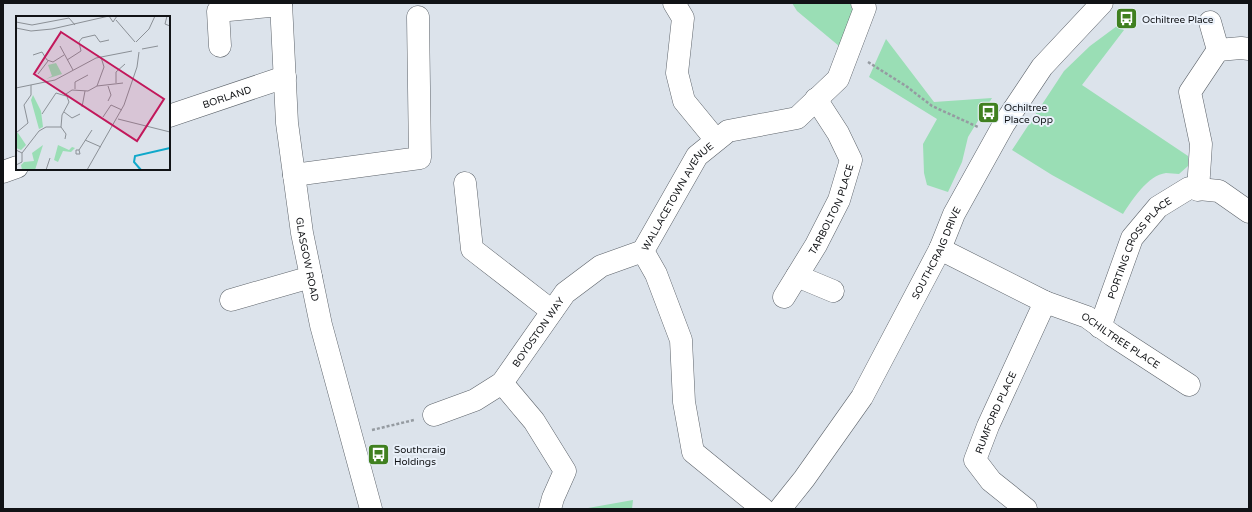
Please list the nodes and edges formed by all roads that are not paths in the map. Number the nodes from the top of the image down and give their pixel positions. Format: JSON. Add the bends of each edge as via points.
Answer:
{"nodes":[{"id":1,"x":674,"y":3,"type":"edge"},
{"id":2,"x":862,"y":3,"type":"edge"},
{"id":3,"x":1102,"y":3,"type":"edge"},
{"id":4,"x":281,"y":4,"type":"edge"},
{"id":5,"x":418,"y":17,"type":"dead end"},
{"id":6,"x":1210,"y":22,"type":"dead end"},
{"id":7,"x":220,"y":46,"type":"dead end"},
{"id":8,"x":1249,"y":49,"type":"edge"},
{"id":9,"x":1218,"y":50,"type":"junction"},
{"id":10,"x":285,"y":77,"type":"junction"},
{"id":11,"x":816,"y":99,"type":"junction"},
{"id":12,"x":170,"y":116,"type":"edge"},
{"id":13,"x":716,"y":140,"type":"junction"},
{"id":14,"x":16,"y":167,"type":"edge"},
{"id":15,"x":3,"y":172,"type":"edge"},
{"id":16,"x":294,"y":175,"type":"junction"},
{"id":17,"x":465,"y":183,"type":"dead end"},
{"id":18,"x":1198,"y":190,"type":"junction"},
{"id":19,"x":1249,"y":212,"type":"edge"},
{"id":20,"x":940,"y":249,"type":"junction"},
{"id":21,"x":643,"y":251,"type":"junction"},
{"id":22,"x":797,"y":276,"type":"junction"},
{"id":23,"x":311,"y":277,"type":"junction"},
{"id":24,"x":833,"y":291,"type":"dead end"},
{"id":25,"x":784,"y":297,"type":"dead end"},
{"id":26,"x":231,"y":300,"type":"dead end"},
{"id":27,"x":1045,"y":302,"type":"junction"},
{"id":28,"x":552,"y":311,"type":"junction"},
{"id":29,"x":1100,"y":327,"type":"junction"},
{"id":30,"x":502,"y":383,"type":"junction"},
{"id":31,"x":1189,"y":385,"type":"dead end"},
{"id":32,"x":434,"y":415,"type":"road end"},
{"id":33,"x":372,"y":509,"type":"edge"},
{"id":34,"x":550,"y":509,"type":"edge"},
{"id":35,"x":763,"y":509,"type":"edge"},
{"id":36,"x":780,"y":509,"type":"edge"},
{"id":37,"x":1026,"y":509,"type":"edge"}],
"edges":[{"from":1,"to":13,"type":"street","via":[[683,18],[677,73],[684,101]]},
{"from":2,"to":11,"type":"street","name":"WALLACETOWN AVENUE","via":[[865,8],[838,79]]},
{"from":3,"to":20,"type":"street","name":"SOUTHCRAIG DRIVE","via":[[1042,67],[996,137],[954,214]]},
{"from":4,"to":7,"type":"street","via":[[218,11]]},
{"from":4,"to":10,"type":"street","name":"GLASGOW ROAD"},
{"from":5,"to":16,"type":"street","via":[[420,158]]},
{"from":6,"to":9,"type":"street"},
{"from":8,"to":9,"type":"street"},
{"from":9,"to":18,"type":"street","via":[[1190,92],[1201,144]]},
{"from":10,"to":12,"type":"street","name":"BORLAND"},
{"from":10,"to":16,"type":"street","name":"GLASGOW ROAD","via":[[287,123]]},
{"from":11,"to":13,"type":"street","name":"WALLACETOWN AVENUE","via":[[797,118],[728,131]]},
{"from":11,"to":22,"type":"street","name":"TARBOLTON PLACE","via":[[838,133],[851,160],[839,200]]},
{"from":13,"to":21,"type":"street","name":"WALLACETOWN AVENUE","via":[[697,156]]},
{"from":14,"to":15,"type":"street"},
{"from":16,"to":23,"type":"street","name":"GLASGOW ROAD"},
{"from":17,"to":28,"type":"street","via":[[472,249]]},
{"from":18,"to":19,"type":"street","name":"PORTING CROSS PLACE","via":[[1219,191]]},
{"from":18,"to":29,"type":"street","name":"PORTING CROSS PLACE","via":[[1189,188],[1158,207],[1132,238]]},
{"from":20,"to":27,"type":"street","name":"OCHILTREE PLACE"},
{"from":20,"to":36,"type":"street","name":"SOUTHCRAIG DRIVE","via":[[862,397]]},
{"from":21,"to":28,"type":"street","name":"BOYDSTON WAY","via":[[601,266],[565,293]]},
{"from":21,"to":35,"type":"street","name":"WALLACETOWN AVENUE","via":[[656,274],[681,340],[684,402],[693,452]]},
{"from":22,"to":24,"type":"street"},
{"from":22,"to":25,"type":"street","name":"TARBOLTON PLACE"},
{"from":23,"to":26,"type":"street"},
{"from":23,"to":33,"type":"street","name":"GLASGOW ROAD","via":[[321,326]]},
{"from":27,"to":29,"type":"street","name":"OCHILTREE PLACE","via":[[1087,317]]},
{"from":27,"to":37,"type":"street","name":"RUMFORD PLACE","via":[[975,460],[991,481]]},
{"from":28,"to":30,"type":"street","name":"BOYDSTON WAY"},
{"from":29,"to":31,"type":"street","name":"OCHILTREE PLACE"},
{"from":30,"to":32,"type":"street","name":"BOYDSTON WAY","via":[[475,400]]},
{"from":30,"to":34,"type":"street","via":[[534,421],[565,471]]}]}
